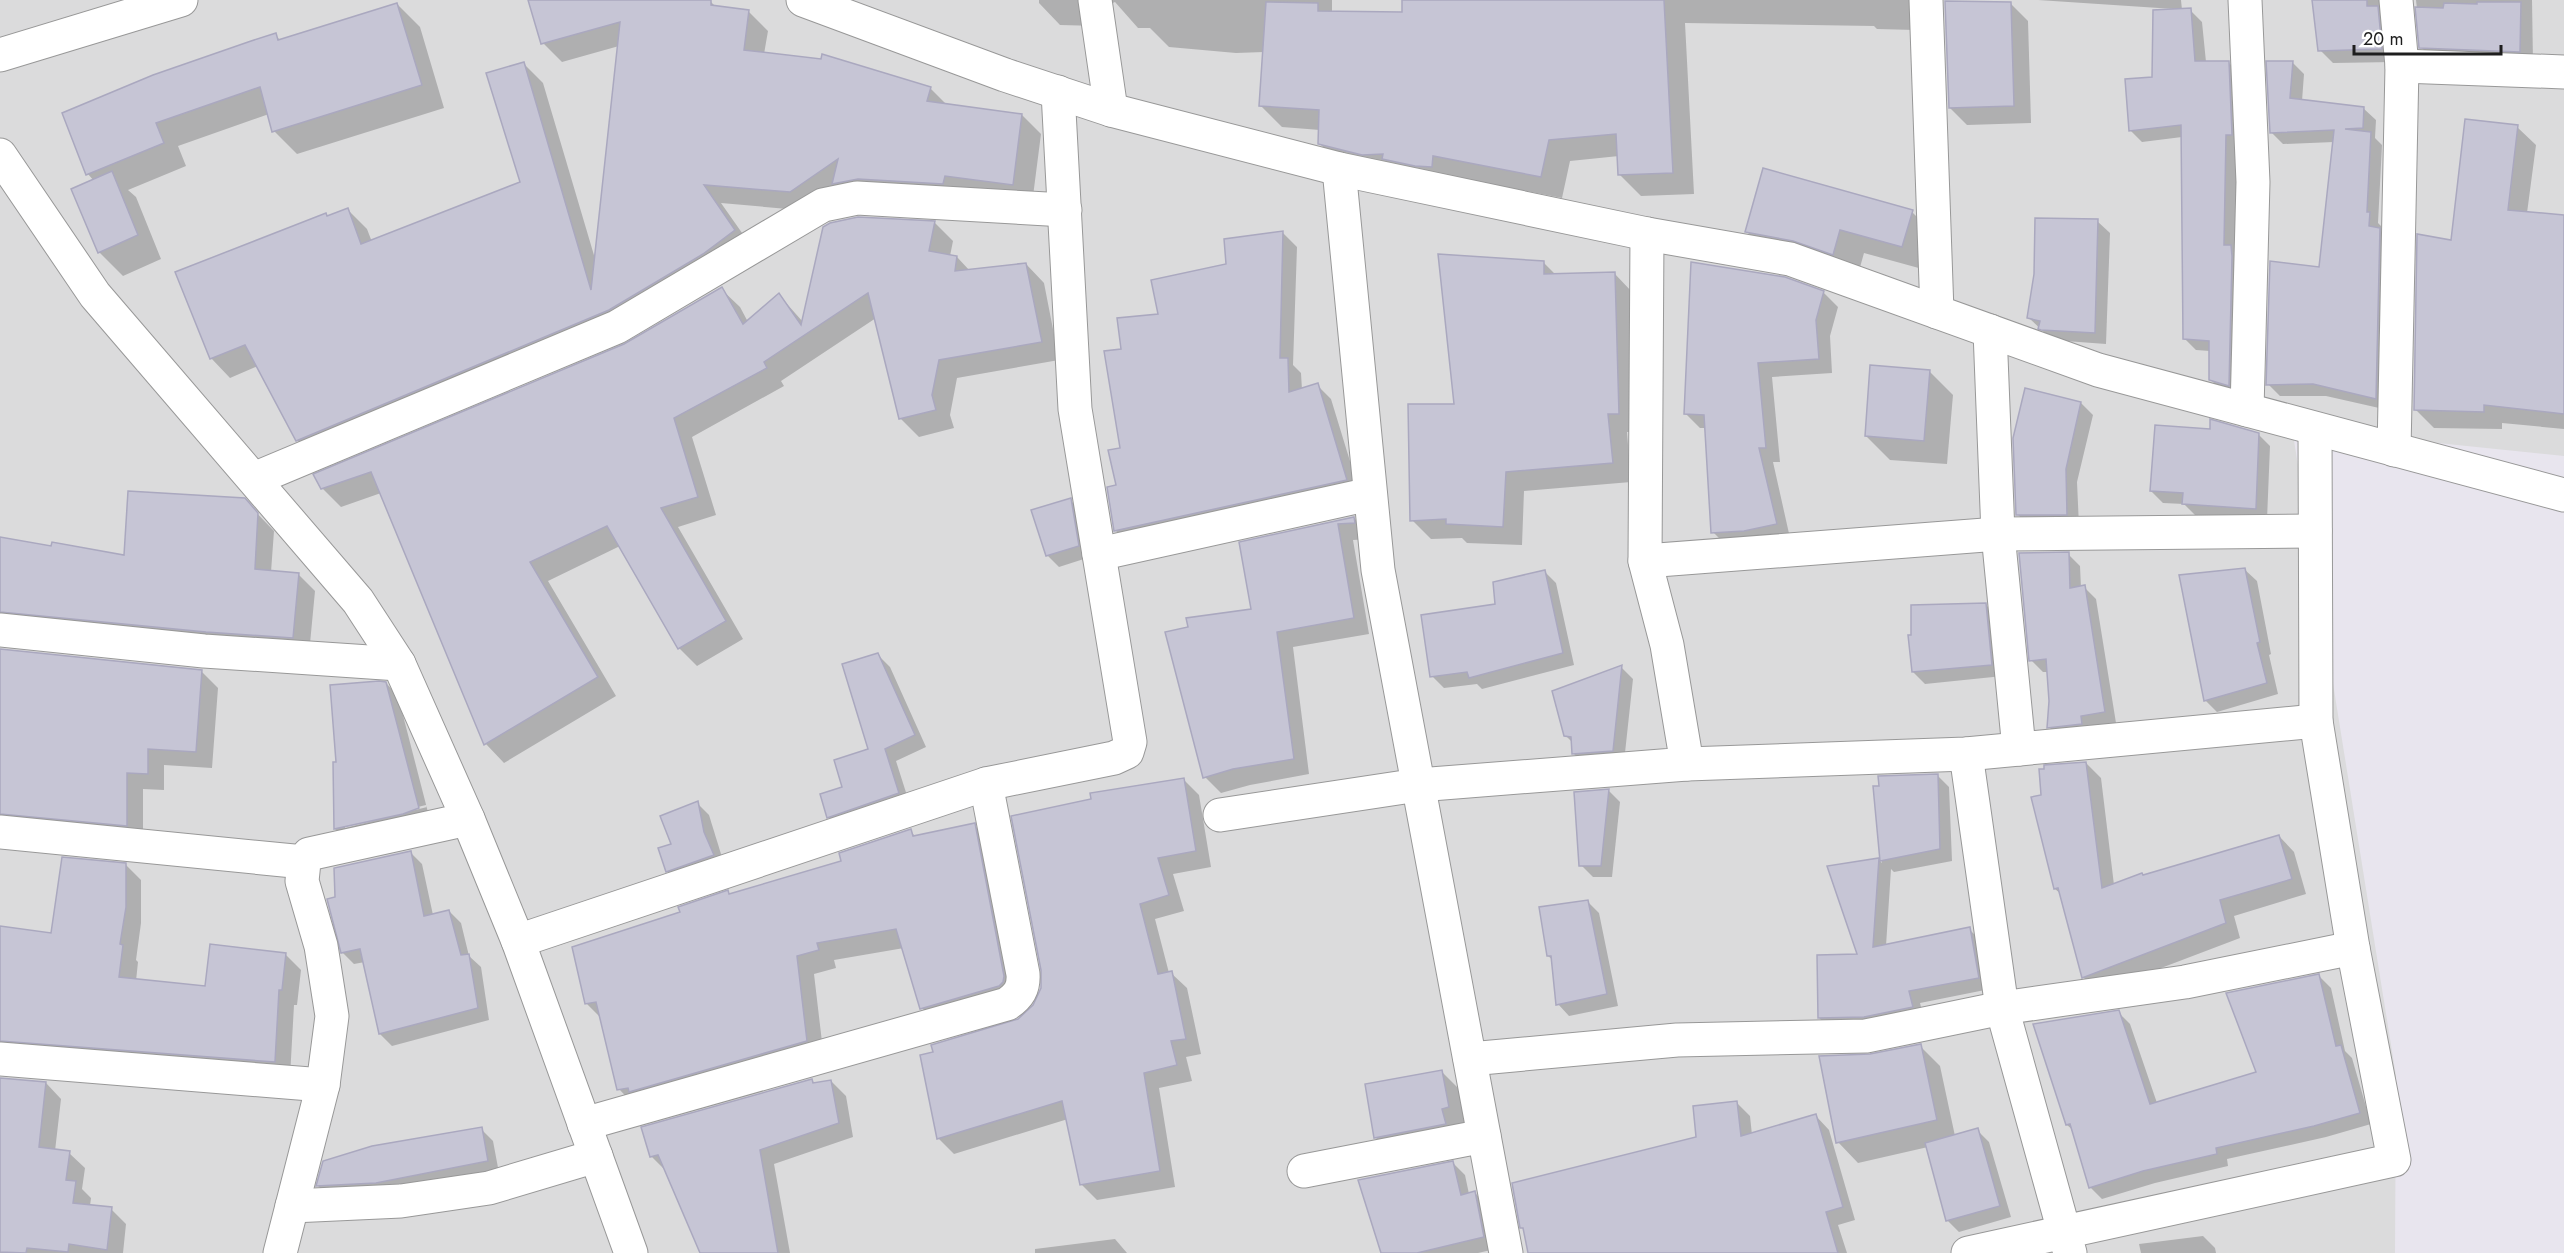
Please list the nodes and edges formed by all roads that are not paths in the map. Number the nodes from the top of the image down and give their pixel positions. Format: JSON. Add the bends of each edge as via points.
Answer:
{"nodes":[{"id":1,"x":181,"y":0,"type":"edge"},
{"id":2,"x":803,"y":0,"type":"edge"},
{"id":3,"x":1095,"y":0,"type":"edge"},
{"id":4,"x":1926,"y":0,"type":"edge"},
{"id":5,"x":2245,"y":0,"type":"edge"},
{"id":6,"x":2396,"y":0,"type":"edge"},
{"id":7,"x":0,"y":55,"type":"edge"},
{"id":8,"x":2402,"y":66,"type":"junction"},
{"id":9,"x":2564,"y":72,"type":"edge"},
{"id":10,"x":1058,"y":92,"type":"junction"},
{"id":11,"x":1111,"y":110,"type":"junction"},
{"id":12,"x":2,"y":161,"type":"edge"},
{"id":13,"x":1339,"y":169,"type":"junction"},
{"id":14,"x":1065,"y":210,"type":"junction"},
{"id":15,"x":1647,"y":234,"type":"junction"},
{"id":16,"x":1937,"y":312,"type":"junction"},
{"id":17,"x":1990,"y":332,"type":"junction"},
{"id":18,"x":2247,"y":410,"type":"junction"},
{"id":19,"x":2315,"y":429,"type":"junction"},
{"id":20,"x":2394,"y":450,"type":"junction"},
{"id":21,"x":254,"y":479,"type":"junction"},
{"id":22,"x":1370,"y":494,"type":"junction"},
{"id":23,"x":2564,"y":495,"type":"edge"},
{"id":24,"x":2315,"y":531,"type":"junction"},
{"id":25,"x":1998,"y":534,"type":"junction"},
{"id":26,"x":1099,"y":554,"type":"junction"},
{"id":27,"x":1645,"y":561,"type":"junction"},
{"id":28,"x":0,"y":630,"type":"edge"},
{"id":29,"x":399,"y":664,"type":"junction"},
{"id":30,"x":2316,"y":721,"type":"junction"},
{"id":31,"x":2019,"y":749,"type":"junction"},
{"id":32,"x":1966,"y":754,"type":"junction"},
{"id":33,"x":1688,"y":764,"type":"junction"},
{"id":34,"x":986,"y":784,"type":"junction"},
{"id":35,"x":1418,"y":785,"type":"junction"},
{"id":36,"x":1220,"y":815,"type":"dead end"},
{"id":37,"x":468,"y":819,"type":"junction"},
{"id":38,"x":0,"y":832,"type":"edge"},
{"id":39,"x":304,"y":862,"type":"junction"},
{"id":40,"x":518,"y":941,"type":"junction"},
{"id":41,"x":2353,"y":948,"type":"junction"},
{"id":42,"x":2002,"y":1008,"type":"junction"},
{"id":43,"x":0,"y":1059,"type":"edge"},
{"id":44,"x":1470,"y":1059,"type":"junction"},
{"id":45,"x":323,"y":1085,"type":"junction"},
{"id":46,"x":584,"y":1124,"type":"junction"},
{"id":47,"x":1484,"y":1136,"type":"junction"},
{"id":48,"x":596,"y":1156,"type":"junction"},
{"id":49,"x":1304,"y":1171,"type":"dead end"},
{"id":50,"x":292,"y":1206,"type":"junction"},
{"id":51,"x":2068,"y":1242,"type":"edge"},
{"id":52,"x":280,"y":1253,"type":"edge"},
{"id":53,"x":631,"y":1253,"type":"edge"},
{"id":54,"x":1506,"y":1253,"type":"edge"},
{"id":55,"x":1968,"y":1253,"type":"edge"}],
"edges":[{"from":1,"to":7,"type":"street"},
{"from":2,"to":10,"type":"street"},
{"from":3,"to":11,"type":"street"},
{"from":4,"to":16,"type":"street"},
{"from":5,"to":18,"type":"street","via":[[2253,182]]},
{"from":6,"to":8,"type":"street"},
{"from":8,"to":9,"type":"street"},
{"from":8,"to":20,"type":"street"},
{"from":10,"to":11,"type":"street"},
{"from":10,"to":14,"type":"street"},
{"from":11,"to":13,"type":"street"},
{"from":12,"to":21,"type":"street","via":[[95,294]]},
{"from":13,"to":15,"type":"street"},
{"from":13,"to":22,"type":"street"},
{"from":14,"to":21,"type":"street","via":[[857,198],[823,205],[617,327]]},
{"from":14,"to":26,"type":"street","via":[[1075,409]]},
{"from":15,"to":16,"type":"street","via":[[1790,259]]},
{"from":15,"to":27,"type":"street"},
{"from":16,"to":17,"type":"street"},
{"from":17,"to":18,"type":"street","via":[[2098,370]]},
{"from":17,"to":25,"type":"street"},
{"from":18,"to":19,"type":"street"},
{"from":19,"to":20,"type":"street"},
{"from":19,"to":24,"type":"street"},
{"from":20,"to":23,"type":"street"},
{"from":21,"to":29,"type":"street","via":[[358,601]]},
{"from":22,"to":26,"type":"street"},
{"from":22,"to":35,"type":"street","via":[[1378,570]]},
{"from":24,"to":25,"type":"street"},
{"from":24,"to":30,"type":"street"},
{"from":25,"to":27,"type":"street"},
{"from":25,"to":31,"type":"street"},
{"from":26,"to":34,"type":"street","via":[[1130,742],[1127,752]]},
{"from":27,"to":33,"type":"street","via":[[1667,645]]},
{"from":28,"to":29,"type":"street","via":[[204,651]]},
{"from":29,"to":37,"type":"street"},
{"from":30,"to":31,"type":"street"},
{"from":30,"to":41,"type":"street"},
{"from":31,"to":32,"type":"street"},
{"from":32,"to":33,"type":"street"},
{"from":32,"to":42,"type":"street"},
{"from":33,"to":35,"type":"street"},
{"from":34,"to":40,"type":"street"},
{"from":34,"to":46,"type":"street","via":[[1023,974],[1018,996],[1007,1004]]},
{"from":35,"to":36,"type":"street"},
{"from":35,"to":44,"type":"street"},
{"from":37,"to":39,"type":"street","via":[[309,854]]},
{"from":37,"to":40,"type":"street"},
{"from":38,"to":39,"type":"street"},
{"from":39,"to":45,"type":"street","via":[[302,881],[321,946],[332,1016]]},
{"from":40,"to":46,"type":"street"},
{"from":41,"to":42,"type":"street","via":[[2185,982]]},
{"from":41,"to":51,"type":"street","via":[[2394,1160]]},
{"from":42,"to":44,"type":"street","via":[[1866,1036],[1677,1040]]},
{"from":42,"to":51,"type":"street"},
{"from":43,"to":45,"type":"street"},
{"from":44,"to":47,"type":"street"},
{"from":45,"to":50,"type":"street"},
{"from":46,"to":48,"type":"street"},
{"from":47,"to":49,"type":"street"},
{"from":47,"to":54,"type":"street"},
{"from":48,"to":50,"type":"street","via":[[489,1188],[401,1201]]},
{"from":48,"to":53,"type":"street"},
{"from":50,"to":52,"type":"street"},
{"from":51,"to":55,"type":"street"}]}
